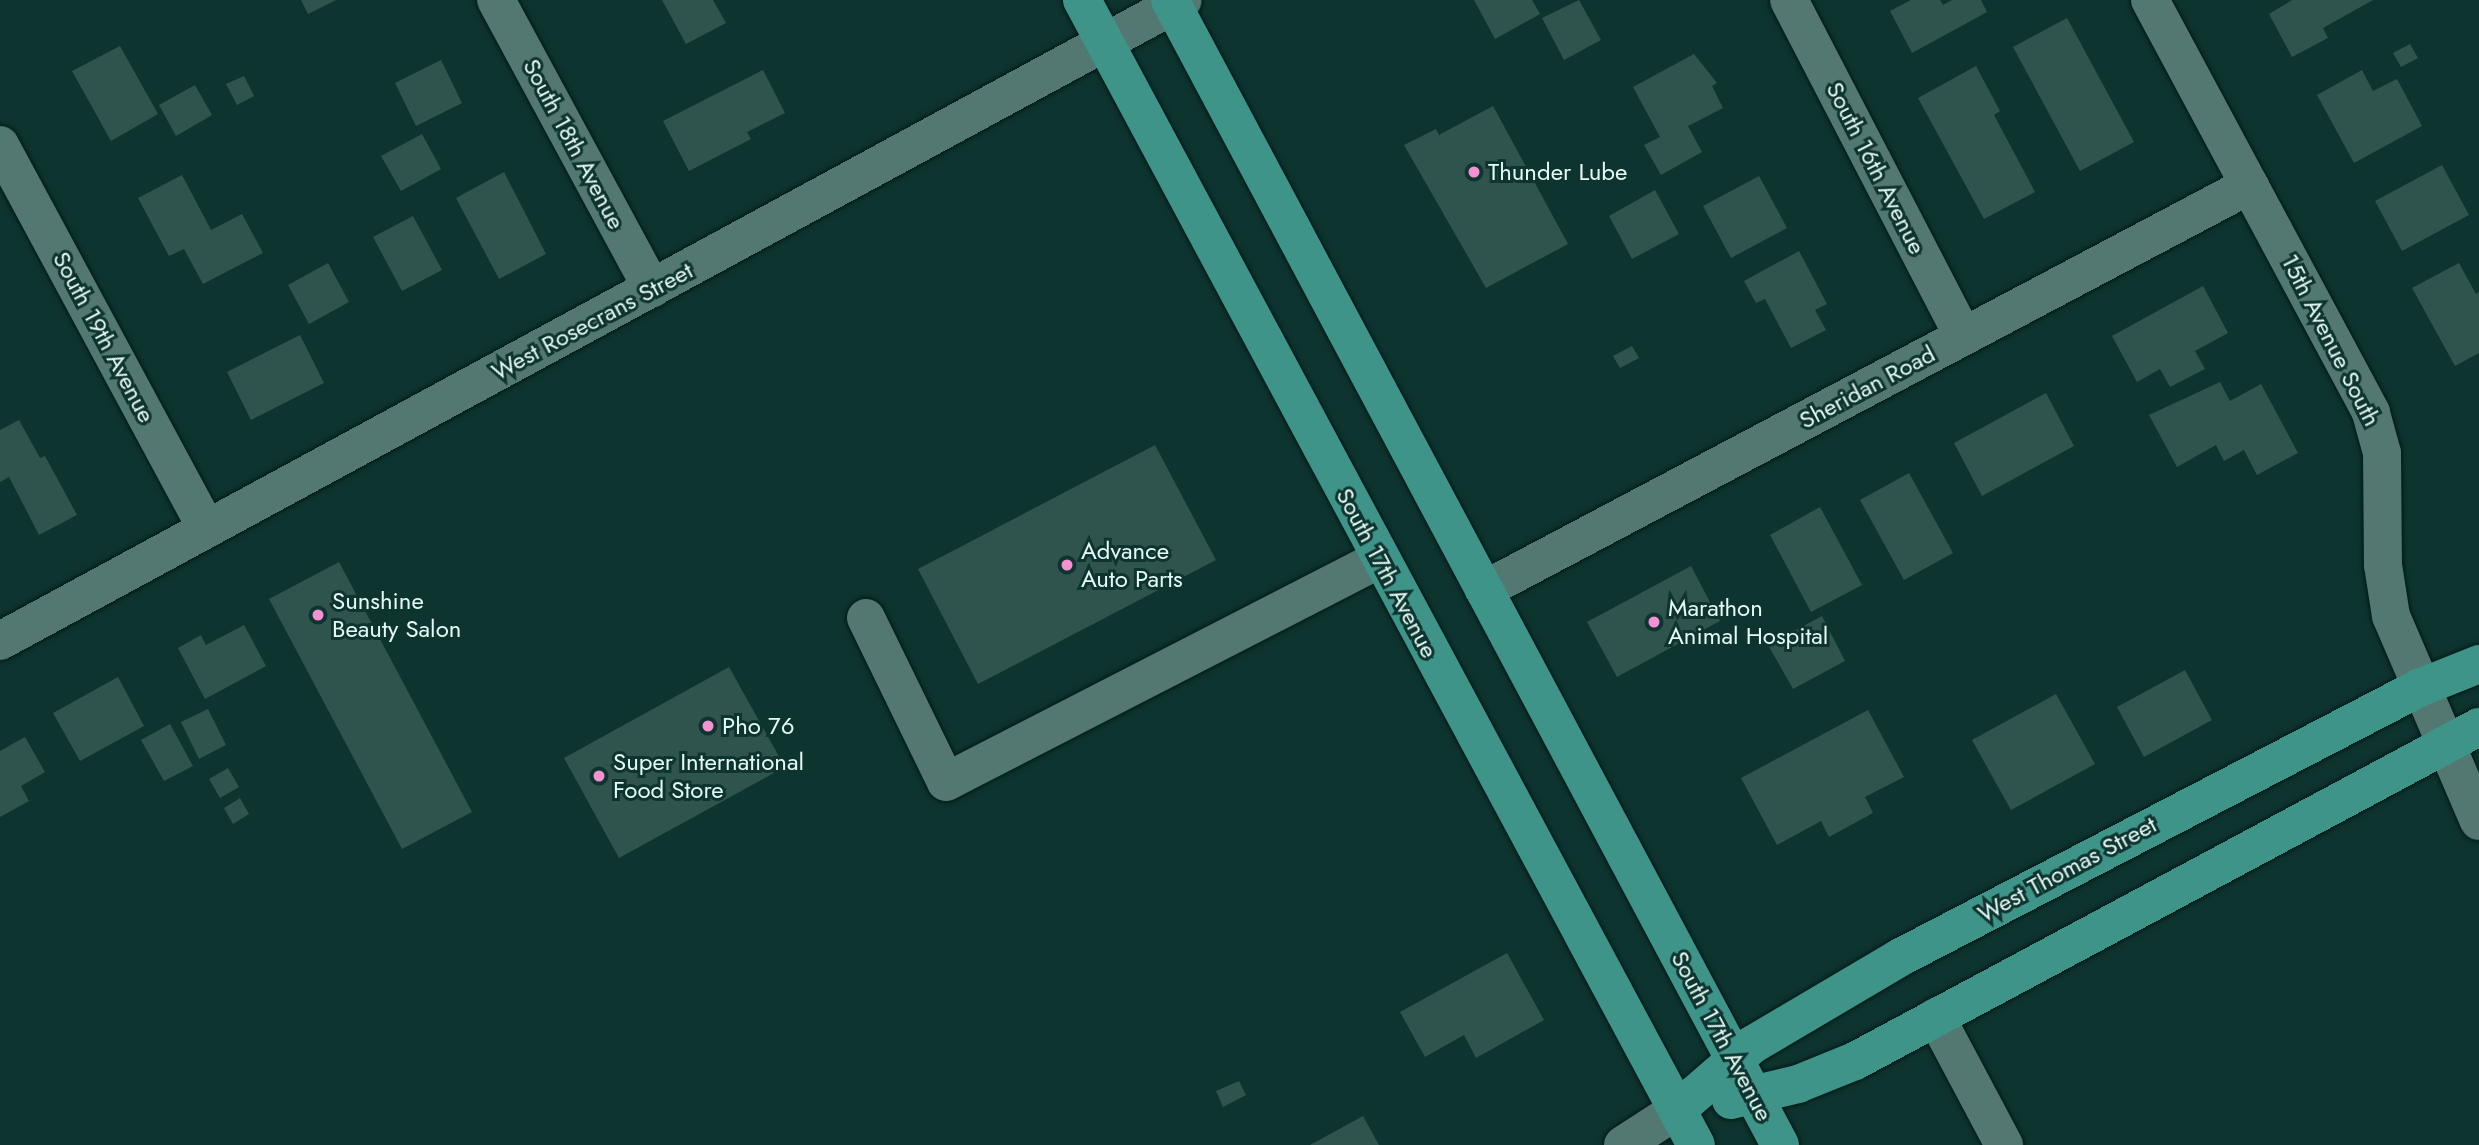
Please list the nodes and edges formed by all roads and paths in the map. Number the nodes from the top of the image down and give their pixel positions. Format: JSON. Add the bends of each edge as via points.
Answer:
{"nodes":[{"id":1,"x":496,"y":0,"type":"edge"},
{"id":2,"x":1082,"y":0,"type":"edge"},
{"id":3,"x":1789,"y":0,"type":"edge"},
{"id":4,"x":2150,"y":0,"type":"edge"},
{"id":5,"x":1176,"y":2,"type":"edge"},
{"id":6,"x":1106,"y":43,"type":"junction"},
{"id":7,"x":0,"y":145,"type":"edge"},
{"id":8,"x":2250,"y":184,"type":"junction"},
{"id":9,"x":652,"y":288,"type":"junction"},
{"id":10,"x":1963,"y":336,"type":"junction"},
{"id":11,"x":207,"y":529,"type":"junction"},
{"id":12,"x":1379,"y":559,"type":"junction"},
{"id":13,"x":1484,"y":590,"type":"junction"},
{"id":14,"x":866,"y":618,"type":"dead end"},
{"id":15,"x":0,"y":641,"type":"edge"},
{"id":16,"x":2479,"y":664,"type":"edge"},
{"id":17,"x":2419,"y":688,"type":"junction"},
{"id":18,"x":2479,"y":727,"type":"edge"},
{"id":19,"x":2445,"y":744,"type":"junction"},
{"id":20,"x":2479,"y":821,"type":"edge"},
{"id":21,"x":1936,"y":1017,"type":"junction"},
{"id":22,"x":1734,"y":1060,"type":"junction"},
{"id":23,"x":1754,"y":1096,"type":"junction"},
{"id":24,"x":1677,"y":1110,"type":"junction"},
{"id":25,"x":1623,"y":1145,"type":"edge"},
{"id":26,"x":1696,"y":1145,"type":"edge"},
{"id":27,"x":1780,"y":1145,"type":"edge"},
{"id":28,"x":2004,"y":1145,"type":"edge"}],
"edges":[{"from":1,"to":9,"type":"street","name":"South 18th Avenue"},
{"from":2,"to":6,"type":"main road","name":"South 17th Avenue"},
{"from":3,"to":10,"type":"street","name":"South 16th Avenue"},
{"from":4,"to":8,"type":"street","name":"15th Avenue South"},
{"from":5,"to":6,"type":"street","name":"West Rosecrans Street"},
{"from":5,"to":13,"type":"main road","name":"South 17th Avenue"},
{"from":6,"to":9,"type":"street","name":"West Rosecrans Street"},
{"from":6,"to":12,"type":"main road","name":"South 17th Avenue"},
{"from":7,"to":11,"type":"street","name":"South 19th Avenue"},
{"from":8,"to":10,"type":"street","name":"Sheridan Road"},
{"from":8,"to":17,"type":"street","name":"15th Avenue South","via":[[2375,425],[2384,476],[2385,590],[2398,639]]},
{"from":9,"to":11,"type":"street","name":"West Rosecrans Street"},
{"from":10,"to":13,"type":"street","name":"Sheridan Road"},
{"from":11,"to":15,"type":"street","name":"West Rosecrans Street"},
{"from":12,"to":14,"type":"street","via":[[946,782]]},
{"from":12,"to":24,"type":"main road","name":"South 17th Avenue"},
{"from":13,"to":22,"type":"main road","name":"South 17th Avenue"},
{"from":16,"to":17,"type":"main road","name":"West Thomas Street"},
{"from":17,"to":19,"type":"street","name":"15th Avenue South"},
{"from":17,"to":22,"type":"main road","name":"West Thomas Street","via":[[1899,958]]},
{"from":18,"to":19,"type":"main road","name":"West Thomas Street"},
{"from":19,"to":20,"type":"street","name":"15th Avenue South"},
{"from":19,"to":21,"type":"main road","name":"West Thomas Street"},
{"from":21,"to":23,"type":"main road","name":"West Thomas Street","via":[[1855,1061]]},
{"from":21,"to":28,"type":"street"},
{"from":22,"to":23,"type":"main road","name":"South 17th Avenue"},
{"from":22,"to":24,"type":"main road","name":"West Thomas Street"},
{"from":23,"to":24,"type":"main road","name":"West Thomas Street"},
{"from":23,"to":27,"type":"main road","name":"South 17th Avenue"},
{"from":24,"to":25,"type":"street","name":"West Thomas Street"},
{"from":24,"to":26,"type":"main road","name":"South 17th Avenue"}]}
